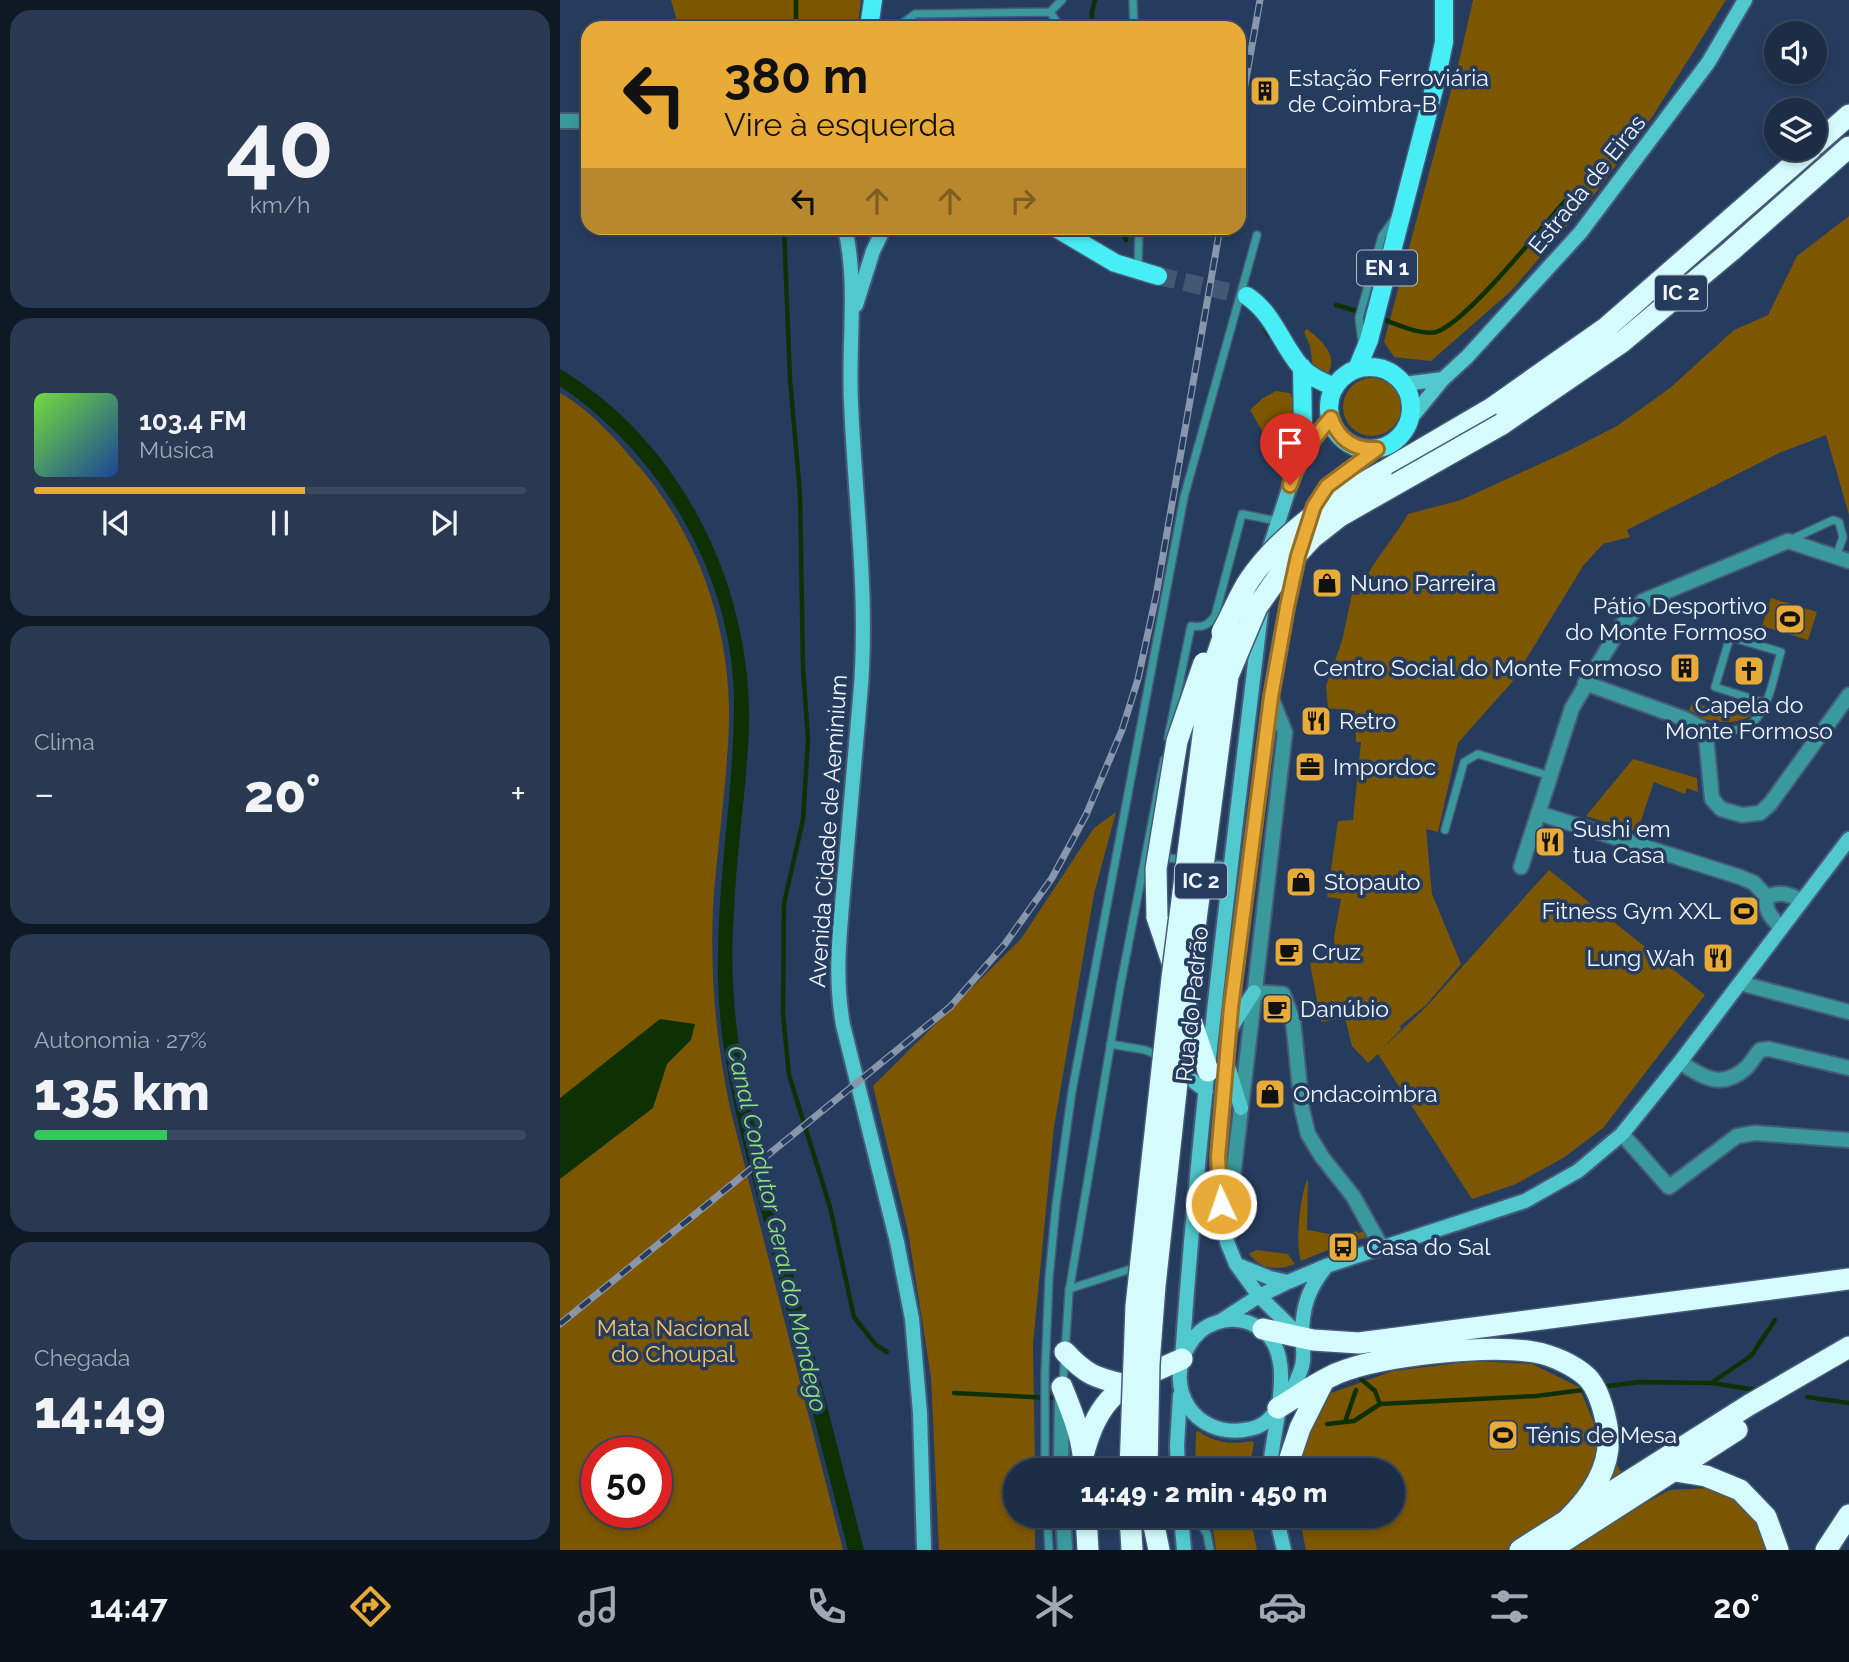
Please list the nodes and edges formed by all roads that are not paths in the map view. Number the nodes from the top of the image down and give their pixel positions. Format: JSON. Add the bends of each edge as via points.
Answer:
{"nodes":[{"id":1,"x":1062,"y":0,"type":"edge"},
{"id":2,"x":1133,"y":0,"type":"edge"},
{"id":3,"x":1444,"y":0,"type":"edge"},
{"id":4,"x":1745,"y":0,"type":"edge"},
{"id":5,"x":1050,"y":12,"type":"junction"},
{"id":6,"x":906,"y":21,"type":"edge"},
{"id":7,"x":1056,"y":21,"type":"edge"},
{"id":8,"x":1134,"y":21,"type":"edge"},
{"id":9,"x":1849,"y":115,"type":"edge"},
{"id":10,"x":560,"y":121,"type":"edge"},
{"id":11,"x":581,"y":121,"type":"edge"},
{"id":12,"x":1827,"y":134,"type":"edge"},
{"id":13,"x":1849,"y":147,"type":"edge"},
{"id":14,"x":1797,"y":161,"type":"edge"},
{"id":15,"x":1257,"y":234,"type":"dead end"},
{"id":16,"x":846,"y":235,"type":"edge"},
{"id":17,"x":881,"y":235,"type":"edge"},
{"id":18,"x":1067,"y":235,"type":"edge"},
{"id":19,"x":1139,"y":235,"type":"edge"},
{"id":20,"x":1138,"y":271,"type":"junction"},
{"id":21,"x":1158,"y":276,"type":"tunnel mouth"},
{"id":22,"x":1247,"y":296,"type":"tunnel mouth"},
{"id":23,"x":853,"y":317,"type":"junction"},
{"id":24,"x":1366,"y":337,"type":"junction"},
{"id":25,"x":1378,"y":368,"type":"junction"},
{"id":26,"x":1357,"y":369,"type":"junction"},
{"id":27,"x":1302,"y":375,"type":"junction"},
{"id":28,"x":1443,"y":379,"type":"junction"},
{"id":29,"x":1404,"y":384,"type":"junction"},
{"id":30,"x":1335,"y":387,"type":"junction"},
{"id":31,"x":1330,"y":414,"type":"junction"},
{"id":32,"x":1497,"y":416,"type":"junction"},
{"id":33,"x":1411,"y":418,"type":"junction"},
{"id":34,"x":1377,"y":449,"type":"junction"},
{"id":35,"x":1296,"y":467,"type":"junction"},
{"id":36,"x":1277,"y":521,"type":"junction"},
{"id":37,"x":1787,"y":541,"type":"junction"},
{"id":38,"x":1843,"y":559,"type":"edge"},
{"id":39,"x":1229,"y":620,"type":"junction"},
{"id":40,"x":1585,"y":683,"type":"junction"},
{"id":41,"x":1849,"y":695,"type":"edge"},
{"id":42,"x":1271,"y":697,"type":"junction"},
{"id":43,"x":1765,"y":703,"type":"junction"},
{"id":44,"x":1700,"y":727,"type":"junction"},
{"id":45,"x":1167,"y":742,"type":"dead end"},
{"id":46,"x":1164,"y":756,"type":"dead end"},
{"id":47,"x":1550,"y":777,"type":"junction"},
{"id":48,"x":1538,"y":813,"type":"junction"},
{"id":49,"x":1446,"y":830,"type":"dead end"},
{"id":50,"x":1849,"y":839,"type":"edge"},
{"id":51,"x":1844,"y":853,"type":"edge"},
{"id":52,"x":1145,"y":855,"type":"junction"},
{"id":53,"x":1230,"y":866,"type":"junction"},
{"id":54,"x":1521,"y":867,"type":"dead end"},
{"id":55,"x":1767,"y":897,"type":"junction"},
{"id":56,"x":1802,"y":901,"type":"junction"},
{"id":57,"x":1781,"y":928,"type":"junction"},
{"id":58,"x":1740,"y":983,"type":"junction"},
{"id":59,"x":1254,"y":992,"type":"junction"},
{"id":60,"x":1849,"y":1012,"type":"edge"},
{"id":61,"x":1229,"y":1030,"type":"junction"},
{"id":62,"x":1110,"y":1044,"type":"junction"},
{"id":63,"x":1680,"y":1062,"type":"junction"},
{"id":64,"x":1175,"y":1067,"type":"junction"},
{"id":65,"x":1849,"y":1068,"type":"edge"},
{"id":66,"x":1213,"y":1075,"type":"junction"},
{"id":67,"x":1241,"y":1108,"type":"junction"},
{"id":68,"x":1622,"y":1134,"type":"junction"},
{"id":69,"x":1849,"y":1140,"type":"edge"},
{"id":70,"x":1221,"y":1204,"type":"junction"},
{"id":71,"x":1382,"y":1248,"type":"junction"},
{"id":72,"x":1236,"y":1264,"type":"junction"},
{"id":73,"x":1326,"y":1266,"type":"junction"},
{"id":74,"x":1849,"y":1279,"type":"edge"},
{"id":75,"x":1288,"y":1282,"type":"junction"},
{"id":76,"x":1069,"y":1289,"type":"junction"},
{"id":77,"x":1259,"y":1296,"type":"junction"},
{"id":78,"x":1222,"y":1320,"type":"junction"},
{"id":79,"x":1263,"y":1329,"type":"junction"},
{"id":80,"x":1302,"y":1338,"type":"junction"},
{"id":81,"x":1849,"y":1347,"type":"edge"},
{"id":82,"x":1065,"y":1352,"type":"junction"},
{"id":83,"x":1182,"y":1359,"type":"junction"},
{"id":84,"x":1849,"y":1364,"type":"edge"},
{"id":85,"x":1324,"y":1380,"type":"junction"},
{"id":86,"x":1126,"y":1385,"type":"junction"},
{"id":87,"x":1062,"y":1387,"type":"junction"},
{"id":88,"x":1181,"y":1391,"type":"junction"},
{"id":89,"x":1278,"y":1408,"type":"junction"},
{"id":90,"x":1045,"y":1458,"type":"edge"},
{"id":91,"x":1061,"y":1458,"type":"edge"},
{"id":92,"x":1083,"y":1458,"type":"edge"},
{"id":93,"x":1085,"y":1458,"type":"edge"},
{"id":94,"x":1130,"y":1458,"type":"edge"},
{"id":95,"x":1147,"y":1458,"type":"edge"},
{"id":96,"x":1178,"y":1458,"type":"edge"},
{"id":97,"x":1272,"y":1458,"type":"edge"},
{"id":98,"x":1290,"y":1458,"type":"edge"},
{"id":99,"x":1675,"y":1471,"type":"junction"},
{"id":100,"x":1651,"y":1476,"type":"junction"},
{"id":101,"x":1849,"y":1515,"type":"edge"},
{"id":102,"x":1048,"y":1528,"type":"edge"},
{"id":103,"x":1064,"y":1528,"type":"edge"},
{"id":104,"x":1087,"y":1528,"type":"edge"},
{"id":105,"x":1131,"y":1528,"type":"edge"},
{"id":106,"x":1150,"y":1528,"type":"edge"},
{"id":107,"x":1153,"y":1528,"type":"edge"},
{"id":108,"x":1182,"y":1528,"type":"edge"},
{"id":109,"x":1203,"y":1528,"type":"edge"},
{"id":110,"x":1279,"y":1528,"type":"edge"},
{"id":111,"x":1559,"y":1535,"type":"edge"},
{"id":112,"x":924,"y":1550,"type":"edge"},
{"id":113,"x":1049,"y":1550,"type":"edge"},
{"id":114,"x":1065,"y":1550,"type":"edge"},
{"id":115,"x":1088,"y":1550,"type":"edge"},
{"id":116,"x":1132,"y":1550,"type":"edge"},
{"id":117,"x":1150,"y":1550,"type":"edge"},
{"id":118,"x":1159,"y":1550,"type":"edge"},
{"id":119,"x":1184,"y":1550,"type":"edge"},
{"id":120,"x":1210,"y":1550,"type":"edge"},
{"id":121,"x":1284,"y":1550,"type":"edge"},
{"id":122,"x":1520,"y":1550,"type":"edge"},
{"id":123,"x":1535,"y":1550,"type":"edge"},
{"id":124,"x":1778,"y":1550,"type":"edge"},
{"id":125,"x":1826,"y":1550,"type":"edge"}],
"edges":[{"from":1,"to":5,"type":"lane"},
{"from":2,"to":8,"type":"lane"},
{"from":3,"to":24,"type":"main road","number":"EN 1","via":[[1444,42]]},
{"from":4,"to":28,"type":"street","name":"Estrada de Eiras","via":[[1707,64],[1588,223]]},
{"from":5,"to":6,"type":"lane","via":[[915,14]]},
{"from":5,"to":7,"type":"lane"},
{"from":9,"to":12,"type":"highway"},
{"from":10,"to":11,"type":"street"},
{"from":13,"to":32,"type":"highway","number":"IC 2","via":[[1622,342]]},
{"from":14,"to":32,"type":"highway","number":"IC 2"},
{"from":15,"to":90,"type":"lane","via":[[1184,497],[1072,1091],[1049,1278]]},
{"from":16,"to":23,"type":"street","name":"Avenida Cidade de Aeminium"},
{"from":17,"to":23,"type":"street","name":"Avenida Cidade de Aeminium"},
{"from":18,"to":20,"type":"main road"},
{"from":19,"to":20,"type":"lane"},
{"from":20,"to":21,"type":"main road"},
{"from":22,"to":27,"type":"main road","via":[[1265,310]]},
{"from":23,"to":112,"type":"street","name":"Avenida Cidade de Aeminium","via":[[850,401],[864,633],[837,991],[910,1306],[917,1362]]},
{"from":24,"to":25,"type":"main road"},
{"from":24,"to":26,"type":"main road","number":"EN 1"},
{"from":25,"to":26,"type":"main road"},
{"from":25,"to":29,"type":"main road"},
{"from":26,"to":30,"type":"main road"},
{"from":27,"to":30,"type":"main road"},
{"from":27,"to":31,"type":"main road"},
{"from":27,"to":35,"type":"main road","via":[[1303,432]]},
{"from":28,"to":29,"type":"street"},
{"from":28,"to":33,"type":"street","name":"Estrada de Eiras"},
{"from":29,"to":33,"type":"main road"},
{"from":30,"to":31,"type":"main road"},
{"from":31,"to":34,"type":"main road","via":[[1343,439],[1353,446]]},
{"from":31,"to":35,"type":"street","name":"Rua do Padrão"},
{"from":32,"to":39,"type":"highway","number":"IC 2","bridge":true,"via":[[1329,502],[1272,551],[1249,581]]},
{"from":32,"to":95,"type":"highway","number":"IC 2","bridge":true,"via":[[1312,538],[1257,607],[1228,676],[1155,1286]]},
{"from":33,"to":34,"type":"main road","via":[[1399,439]]},
{"from":34,"to":42,"type":"street","name":"Rua do Padrão","via":[[1327,486],[1314,506],[1298,556]]},
{"from":35,"to":36,"type":"street","name":"Rua do Padrão"},
{"from":36,"to":45,"type":"lane","via":[[1242,514],[1215,616],[1209,624],[1191,626]]},
{"from":36,"to":53,"type":"street","name":"Rua do Padrão","via":[[1268,549]]},
{"from":37,"to":38,"type":"street"},
{"from":37,"to":38,"type":"lane","via":[[1833,520],[1839,522],[1843,537]]},
{"from":37,"to":40,"type":"street","via":[[1643,601],[1621,626]]},
{"from":39,"to":66,"type":"highway","bridge":true,"via":[[1201,668],[1177,741],[1156,869],[1157,917]]},
{"from":39,"to":94,"type":"highway","number":"IC 2","bridge":true,"via":[[1211,673],[1172,978],[1136,1306]]},
{"from":40,"to":44,"type":"street"},
{"from":40,"to":47,"type":"street"},
{"from":41,"to":44,"type":"street","via":[[1760,813],[1742,815],[1721,809],[1712,799],[1706,737]]},
{"from":42,"to":59,"type":"street","via":[[1285,732]]},
{"from":42,"to":61,"type":"street","name":"Rua do Padrão"},
{"from":43,"to":43,"type":"lane","via":[[1780,652],[1730,637],[1715,687]]},
{"from":43,"to":44,"type":"lane","via":[[1754,724],[1735,730]]},
{"from":46,"to":52,"type":"lane"},
{"from":47,"to":48,"type":"street"},
{"from":47,"to":49,"type":"lane","via":[[1478,754],[1464,762]]},
{"from":48,"to":54,"type":"street"},
{"from":48,"to":55,"type":"street","via":[[1740,877],[1754,883]]},
{"from":50,"to":51,"type":"street"},
{"from":51,"to":56,"type":"street"},
{"from":52,"to":53,"type":"lane"},
{"from":52,"to":62,"type":"lane"},
{"from":53,"to":66,"type":"street","name":"Rua do Padrão"},
{"from":55,"to":56,"type":"street","via":[[1790,894]]},
{"from":55,"to":57,"type":"street","via":[[1769,915]]},
{"from":56,"to":57,"type":"street"},
{"from":57,"to":58,"type":"street"},
{"from":58,"to":60,"type":"street"},
{"from":58,"to":63,"type":"street"},
{"from":59,"to":61,"type":"street"},
{"from":59,"to":67,"type":"street"},
{"from":59,"to":71,"type":"street","via":[[1283,994],[1293,1020],[1308,1135],[1353,1196]]},
{"from":61,"to":66,"type":"street","name":"Rua do Padrão"},
{"from":62,"to":64,"type":"lane","via":[[1146,1050]]},
{"from":62,"to":76,"type":"lane"},
{"from":63,"to":65,"type":"street","via":[[1705,1079],[1722,1080],[1747,1067],[1760,1050],[1769,1049]]},
{"from":63,"to":68,"type":"street"},
{"from":64,"to":66,"type":"street"},
{"from":64,"to":76,"type":"lane","via":[[1154,1256],[1125,1272]]},
{"from":66,"to":67,"type":"street"},
{"from":66,"to":70,"type":"street","name":"Rua do Padrão"},
{"from":66,"to":83,"type":"street","name":"Rua do Padrão"},
{"from":67,"to":70,"type":"street","via":[[1233,1177]]},
{"from":68,"to":69,"type":"street","via":[[1669,1186],[1737,1136],[1755,1133]]},
{"from":68,"to":71,"type":"street","via":[[1578,1171],[1525,1201]]},
{"from":70,"to":72,"type":"street","name":"Rua do Padrão"},
{"from":71,"to":73,"type":"street"},
{"from":72,"to":75,"type":"street"},
{"from":72,"to":77,"type":"street","name":"Rua do Padrão"},
{"from":73,"to":75,"type":"street"},
{"from":73,"to":80,"type":"street","via":[[1306,1297]]},
{"from":74,"to":80,"type":"highway","via":[[1359,1343]]},
{"from":75,"to":77,"type":"street"},
{"from":76,"to":82,"type":"lane"},
{"from":77,"to":78,"type":"street"},
{"from":77,"to":80,"type":"street","name":"Rua do Padrão"},
{"from":78,"to":79,"type":"street"},
{"from":78,"to":83,"type":"street","via":[[1200,1332]]},
{"from":79,"to":80,"type":"highway"},
{"from":79,"to":89,"type":"street","via":[[1280,1361]]},
{"from":80,"to":89,"type":"street","via":[[1301,1371]]},
{"from":81,"to":100,"type":"highway","via":[[1749,1405]]},
{"from":82,"to":86,"type":"highway","via":[[1096,1378]]},
{"from":82,"to":87,"type":"lane"},
{"from":83,"to":86,"type":"highway"},
{"from":83,"to":88,"type":"street"},
{"from":84,"to":99,"type":"highway"},
{"from":85,"to":89,"type":"highway"},
{"from":85,"to":98,"type":"highway"},
{"from":85,"to":111,"type":"highway","via":[[1391,1360],[1475,1350],[1535,1353],[1567,1364],[1588,1378],[1602,1405],[1608,1426],[1607,1453],[1600,1479]]},
{"from":86,"to":93,"type":"highway","via":[[1105,1403],[1091,1426]]},
{"from":87,"to":91,"type":"street"},
{"from":87,"to":92,"type":"highway"},
{"from":88,"to":89,"type":"street","via":[[1188,1408],[1222,1430],[1257,1427]]},
{"from":88,"to":96,"type":"street"},
{"from":89,"to":97,"type":"street"},
{"from":99,"to":100,"type":"highway"},
{"from":99,"to":124,"type":"highway","via":[[1706,1476],[1741,1490],[1766,1517]]},
{"from":100,"to":111,"type":"highway"},
{"from":100,"to":111,"type":"highway"},
{"from":101,"to":125,"type":"highway"},
{"from":102,"to":113,"type":"lane"},
{"from":103,"to":114,"type":"street"},
{"from":104,"to":115,"type":"highway"},
{"from":105,"to":116,"type":"highway"},
{"from":106,"to":117,"type":"highway"},
{"from":107,"to":118,"type":"highway"},
{"from":108,"to":119,"type":"street"},
{"from":109,"to":120,"type":"lane"},
{"from":110,"to":121,"type":"street"},
{"from":111,"to":122,"type":"highway"},
{"from":111,"to":123,"type":"lane"}]}
